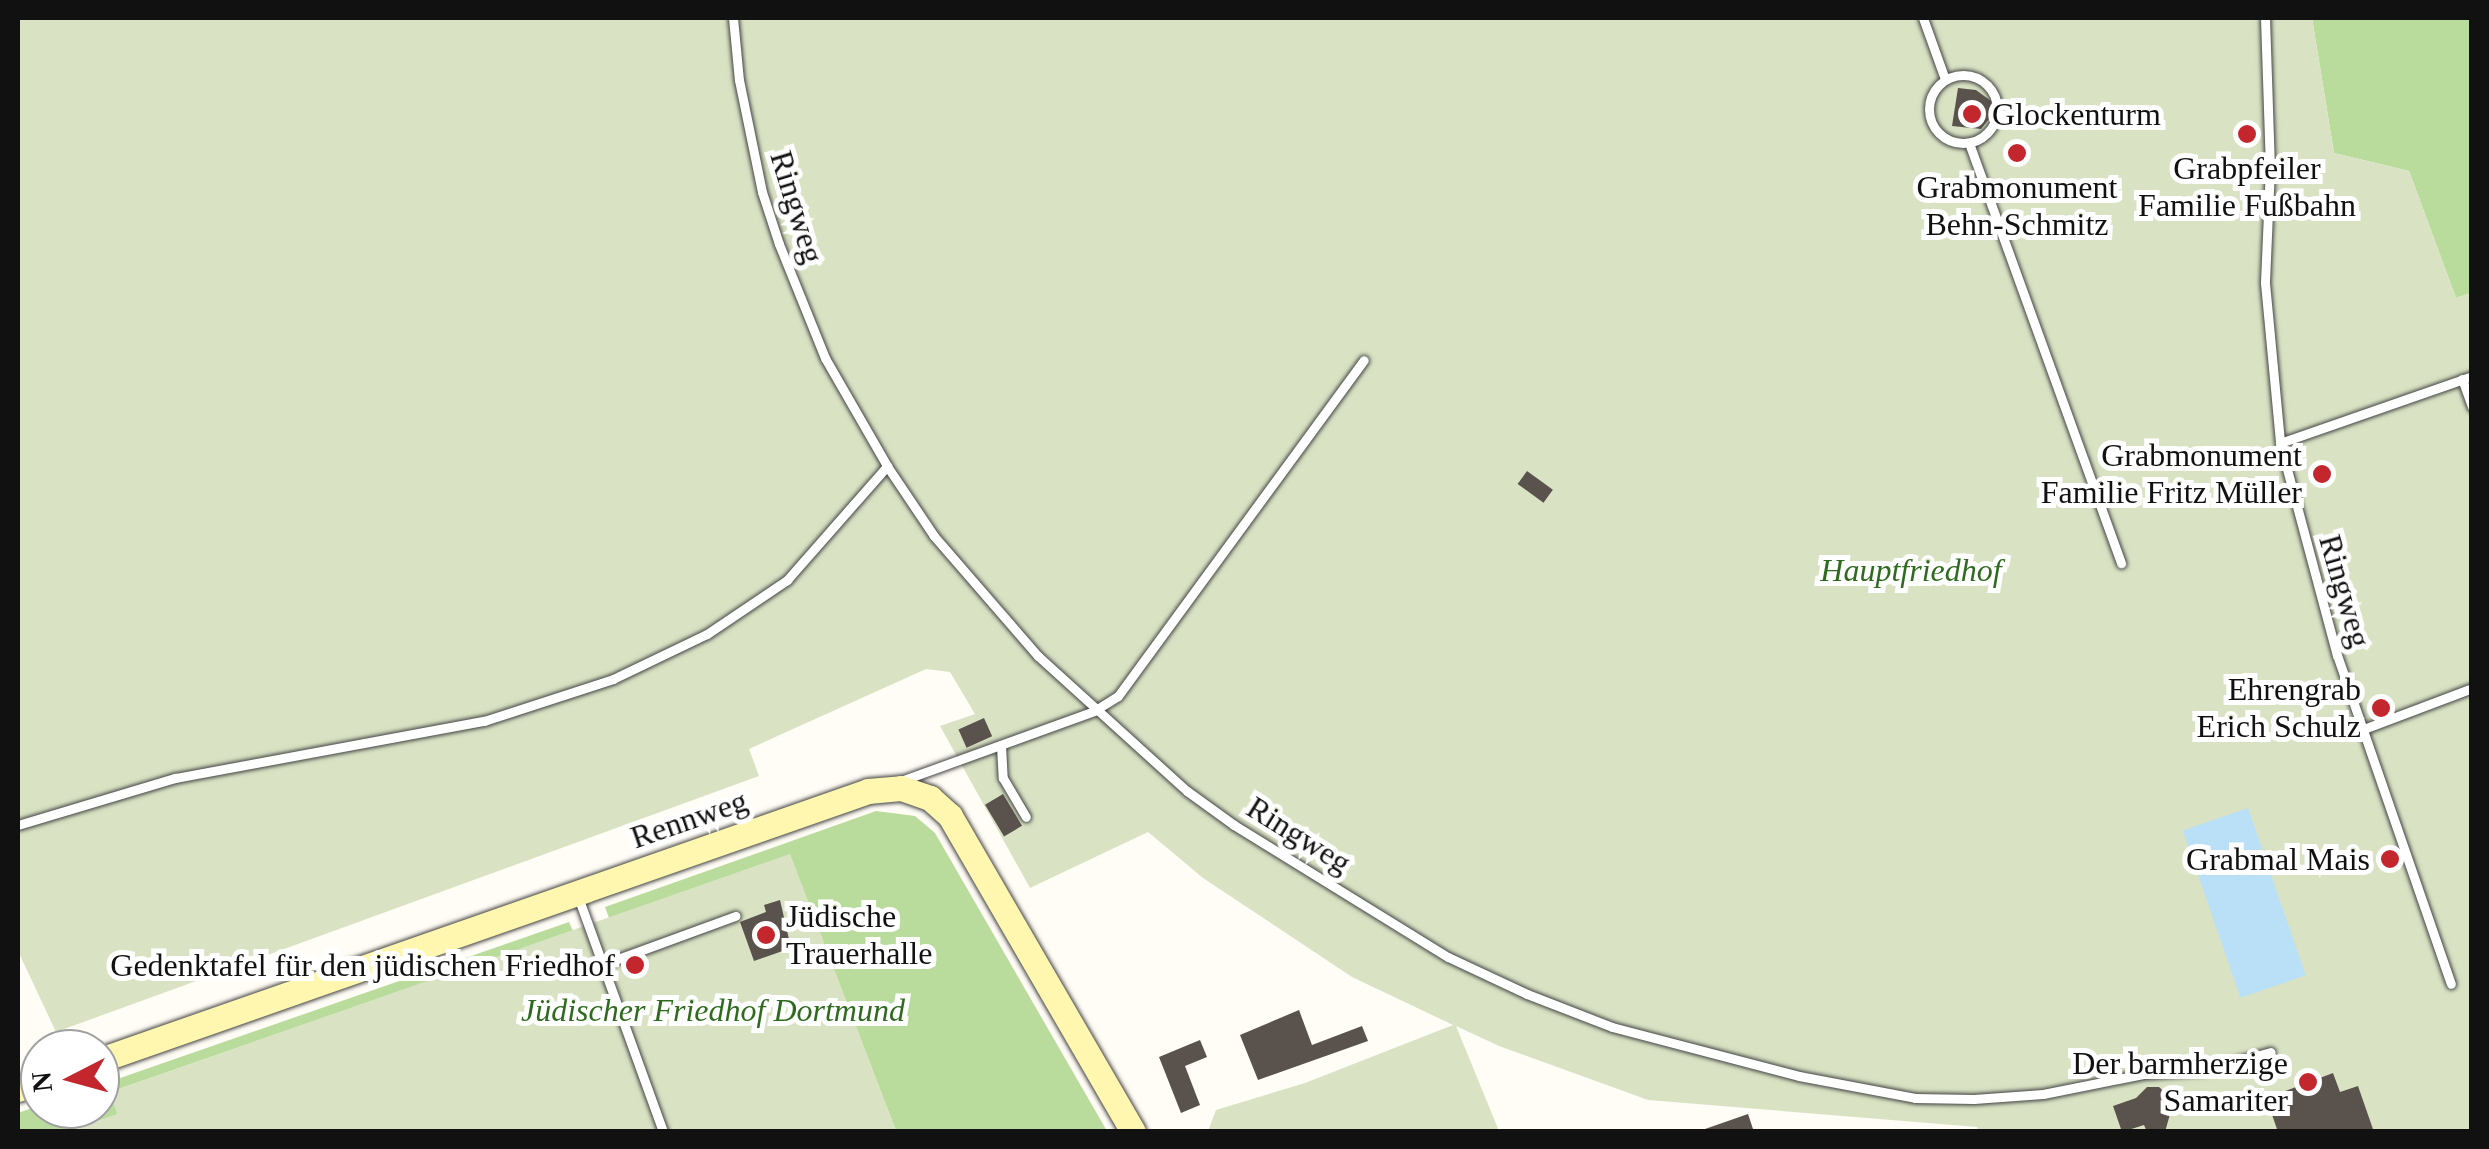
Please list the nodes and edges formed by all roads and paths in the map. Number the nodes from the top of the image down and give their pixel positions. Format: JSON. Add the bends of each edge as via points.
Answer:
{"nodes":[{"id":1,"x":733,"y":18,"type":"edge"},
{"id":2,"x":1924,"y":18,"type":"edge"},
{"id":3,"x":2265,"y":18,"type":"edge"},
{"id":4,"x":1945,"y":79,"type":"junction"},
{"id":5,"x":1969,"y":143,"type":"junction"},
{"id":6,"x":1364,"y":360,"type":"dead end"},
{"id":7,"x":2467,"y":378,"type":"edge"},
{"id":8,"x":2472,"y":407,"type":"edge"},
{"id":9,"x":2280,"y":443,"type":"junction"},
{"id":10,"x":887,"y":466,"type":"junction"},
{"id":11,"x":2121,"y":562,"type":"dead end"},
{"id":12,"x":2472,"y":688,"type":"edge"},
{"id":13,"x":1094,"y":711,"type":"junction"},
{"id":14,"x":2361,"y":730,"type":"junction"},
{"id":15,"x":1001,"y":746,"type":"junction"},
{"id":16,"x":882,"y":788,"type":"junction"},
{"id":17,"x":1026,"y":817,"type":"dead end"},
{"id":18,"x":18,"y":825,"type":"edge"},
{"id":19,"x":577,"y":893,"type":"junction"},
{"id":20,"x":735,"y":916,"type":"dead end"},
{"id":21,"x":604,"y":964,"type":"junction"},
{"id":22,"x":2451,"y":984,"type":"dead end"},
{"id":23,"x":2271,"y":1052,"type":"dead end"},
{"id":24,"x":120,"y":1053,"type":"edge"},
{"id":25,"x":663,"y":1132,"type":"edge"},
{"id":26,"x":1133,"y":1132,"type":"edge"}],
"edges":[{"from":1,"to":10,"type":"lane","name":"Ringweg","via":[[739,80],[773,226],[826,358]]},
{"from":2,"to":4,"type":"lane"},
{"from":3,"to":9,"type":"lane","name":"Ringweg","via":[[2265,283]]},
{"from":4,"to":5,"type":"lane","via":[[1929,103],[1932,123],[1948,140]]},
{"from":4,"to":5,"type":"lane","via":[[1971,75],[1995,94],[1994,124]]},
{"from":5,"to":11,"type":"lane"},
{"from":6,"to":13,"type":"lane","via":[[1118,696]]},
{"from":7,"to":8,"type":"lane"},
{"from":7,"to":9,"type":"lane"},
{"from":9,"to":14,"type":"lane","name":"Ringweg"},
{"from":10,"to":13,"type":"lane","name":"Ringweg","via":[[986,600]]},
{"from":10,"to":18,"type":"lane","via":[[788,580],[707,634],[613,679],[484,721],[175,778]]},
{"from":12,"to":14,"type":"lane"},
{"from":13,"to":15,"type":"lane"},
{"from":13,"to":23,"type":"lane","name":"Ringweg","via":[[1234,825],[1376,914],[1451,958],[1612,1027],[1916,1098],[2043,1094],[2205,1070]]},
{"from":14,"to":22,"type":"lane","name":"Ringweg"},
{"from":15,"to":16,"type":"lane"},
{"from":15,"to":17,"type":"lane","via":[[1003,778]]},
{"from":16,"to":19,"type":"street","name":"Rennweg"},
{"from":16,"to":26,"type":"street","via":[[917,792],[950,816]]},
{"from":19,"to":21,"type":"lane"},
{"from":19,"to":24,"type":"street","name":"Rennweg"},
{"from":20,"to":21,"type":"lane"},
{"from":21,"to":25,"type":"lane"}]}
